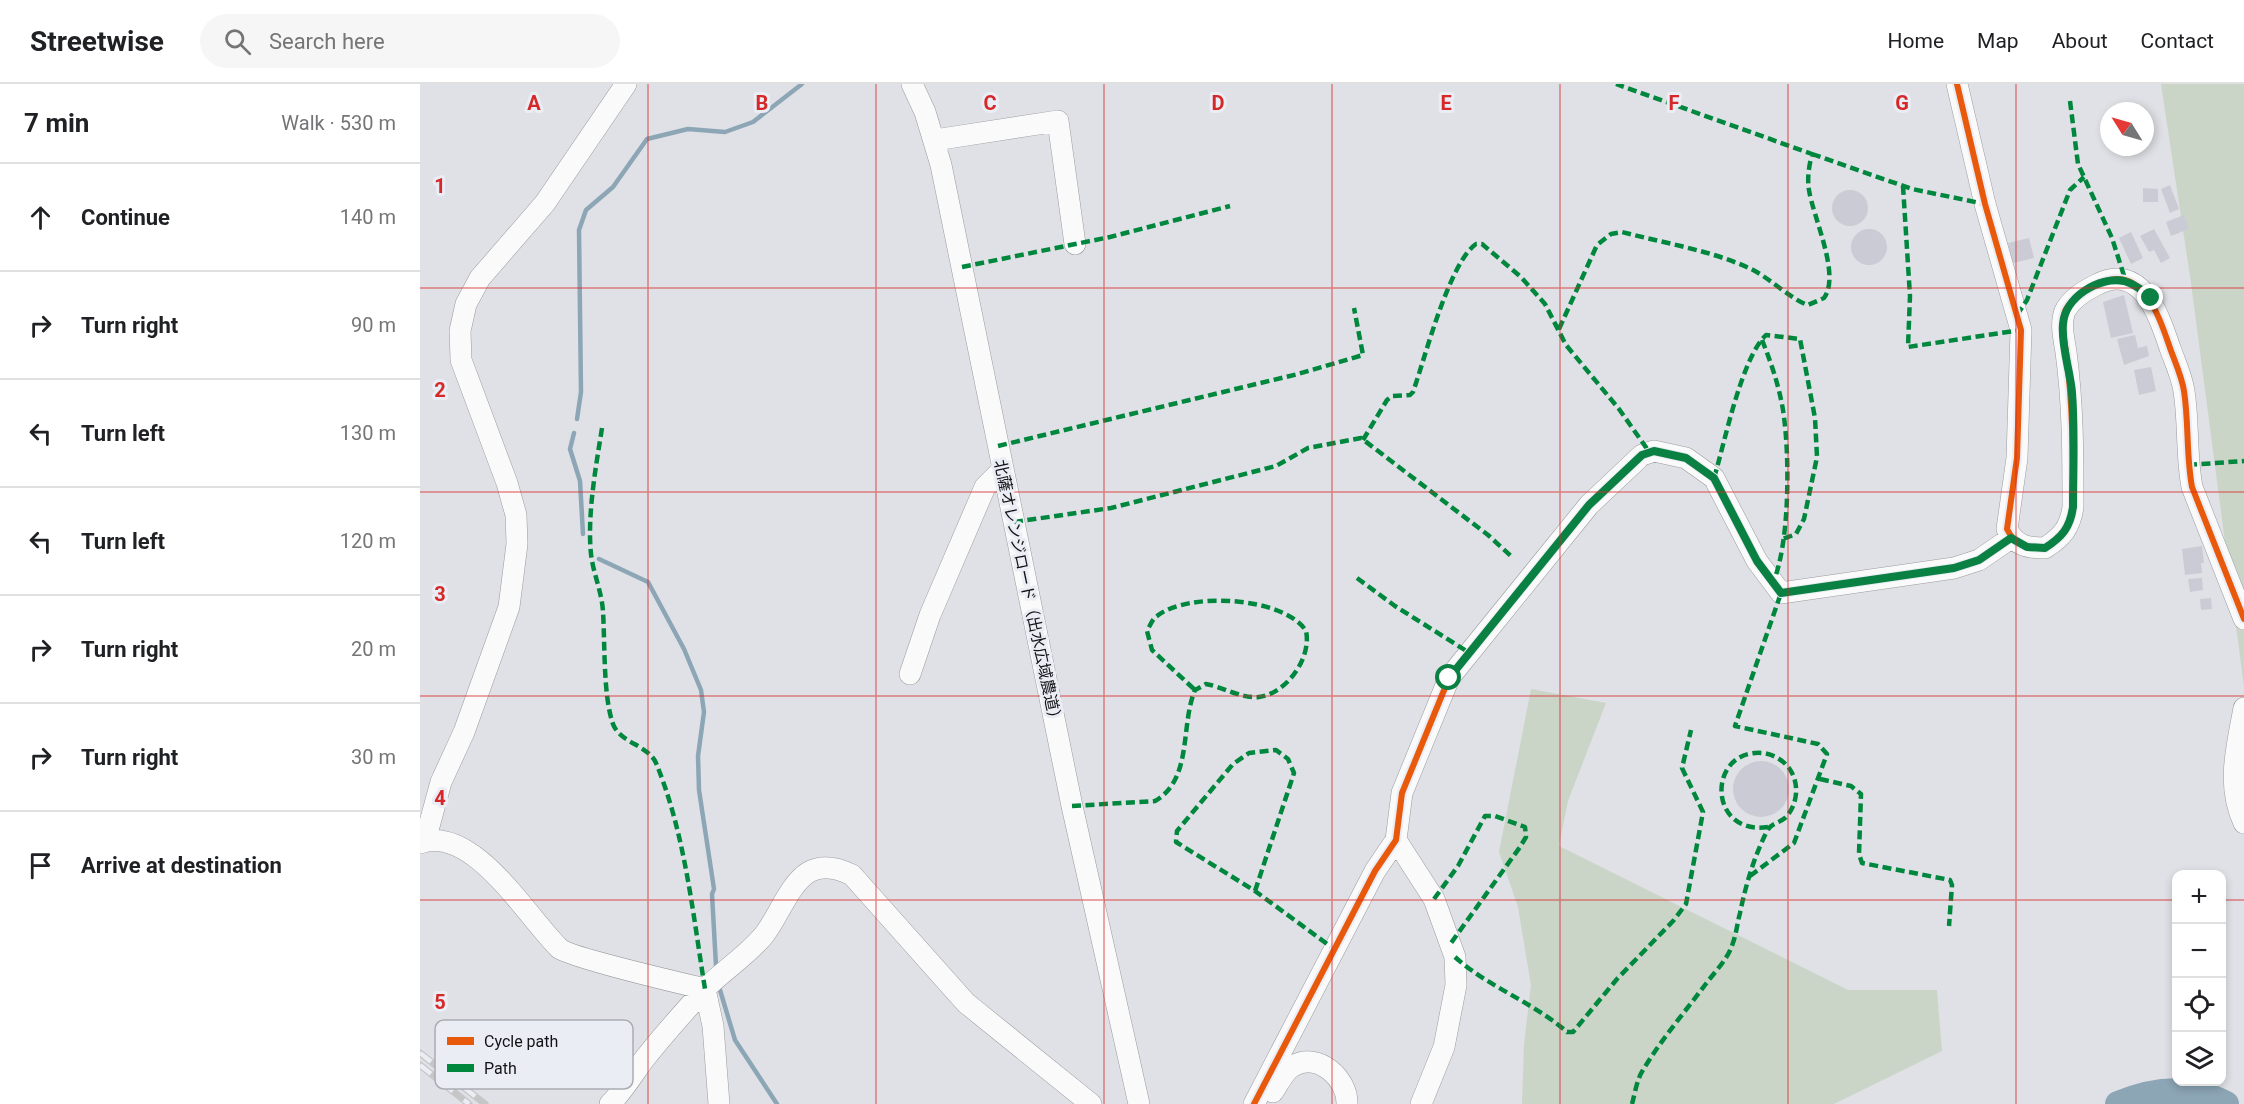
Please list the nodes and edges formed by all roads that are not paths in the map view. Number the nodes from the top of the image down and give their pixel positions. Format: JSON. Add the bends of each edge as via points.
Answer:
{"nodes":[{"id":1,"x":626,"y":84,"type":"edge"},
{"id":2,"x":912,"y":84,"type":"edge"},
{"id":3,"x":1957,"y":84,"type":"edge"},
{"id":4,"x":935,"y":140,"type":"junction"},
{"id":5,"x":1075,"y":244,"type":"dead end"},
{"id":6,"x":1003,"y":469,"type":"junction"},
{"id":7,"x":2011,"y":538,"type":"junction"},
{"id":8,"x":2244,"y":619,"type":"edge"},
{"id":9,"x":910,"y":674,"type":"dead end"},
{"id":10,"x":2244,"y":708,"type":"edge"},
{"id":11,"x":2244,"y":823,"type":"edge"},
{"id":12,"x":422,"y":835,"type":"edge"},
{"id":13,"x":1396,"y":840,"type":"junction"},
{"id":14,"x":705,"y":989,"type":"junction"},
{"id":15,"x":633,"y":1076,"type":"edge"},
{"id":16,"x":625,"y":1089,"type":"edge"},
{"id":17,"x":1256,"y":1102,"type":"edge"},
{"id":18,"x":610,"y":1104,"type":"edge"},
{"id":19,"x":719,"y":1104,"type":"edge"},
{"id":20,"x":1091,"y":1104,"type":"edge"},
{"id":21,"x":1138,"y":1104,"type":"edge"},
{"id":22,"x":1347,"y":1104,"type":"edge"},
{"id":23,"x":1421,"y":1104,"type":"edge"}],
"edges":[{"from":1,"to":12,"type":"street","via":[[545,203],[480,278],[466,304],[460,331],[461,360],[507,483],[516,515],[517,544],[509,607]]},
{"from":2,"to":4,"type":"street","name":"北薩オレンジロード（出水広域農道）"},
{"from":3,"to":7,"type":"street","via":[[1985,204],[2021,330],[2017,458],[2007,530]]},
{"from":4,"to":5,"type":"street","via":[[1058,121]]},
{"from":4,"to":6,"type":"street","name":"北薩オレンジロード（出水広域農道）"},
{"from":6,"to":9,"type":"street","via":[[985,487],[930,615]]},
{"from":6,"to":21,"type":"street","name":"北薩オレンジロード（出水広域農道）"},
{"from":7,"to":8,"type":"street","via":[[2027,547],[2045,548],[2064,534],[2071,523],[2072,393],[2062,325],[2065,312],[2080,295],[2101,282],[2126,282],[2151,298],[2157,311],[2184,389],[2192,487]]},
{"from":7,"to":13,"type":"street","via":[[1979,560],[1954,568],[1781,593],[1757,561],[1714,478],[1686,458],[1654,451],[1642,455],[1589,505],[1449,678],[1402,793]]},
{"from":10,"to":11,"type":"street","via":[[2233,768],[2234,796]]},
{"from":12,"to":14,"type":"street","via":[[457,844],[492,870],[561,950]]},
{"from":13,"to":17,"type":"street","via":[[1375,871]]},
{"from":13,"to":23,"type":"street","via":[[1434,899],[1455,957],[1456,985],[1444,1047]]},
{"from":14,"to":15,"type":"street"},
{"from":14,"to":19,"type":"street","via":[[713,1026]]},
{"from":14,"to":20,"type":"street","via":[[745,956],[806,874],[817,868],[842,870],[869,891],[966,1003]]},
{"from":16,"to":18,"type":"street"},
{"from":17,"to":22,"type":"street","via":[[1272,1094],[1288,1069],[1314,1062],[1340,1079],[1346,1087]]}]}
